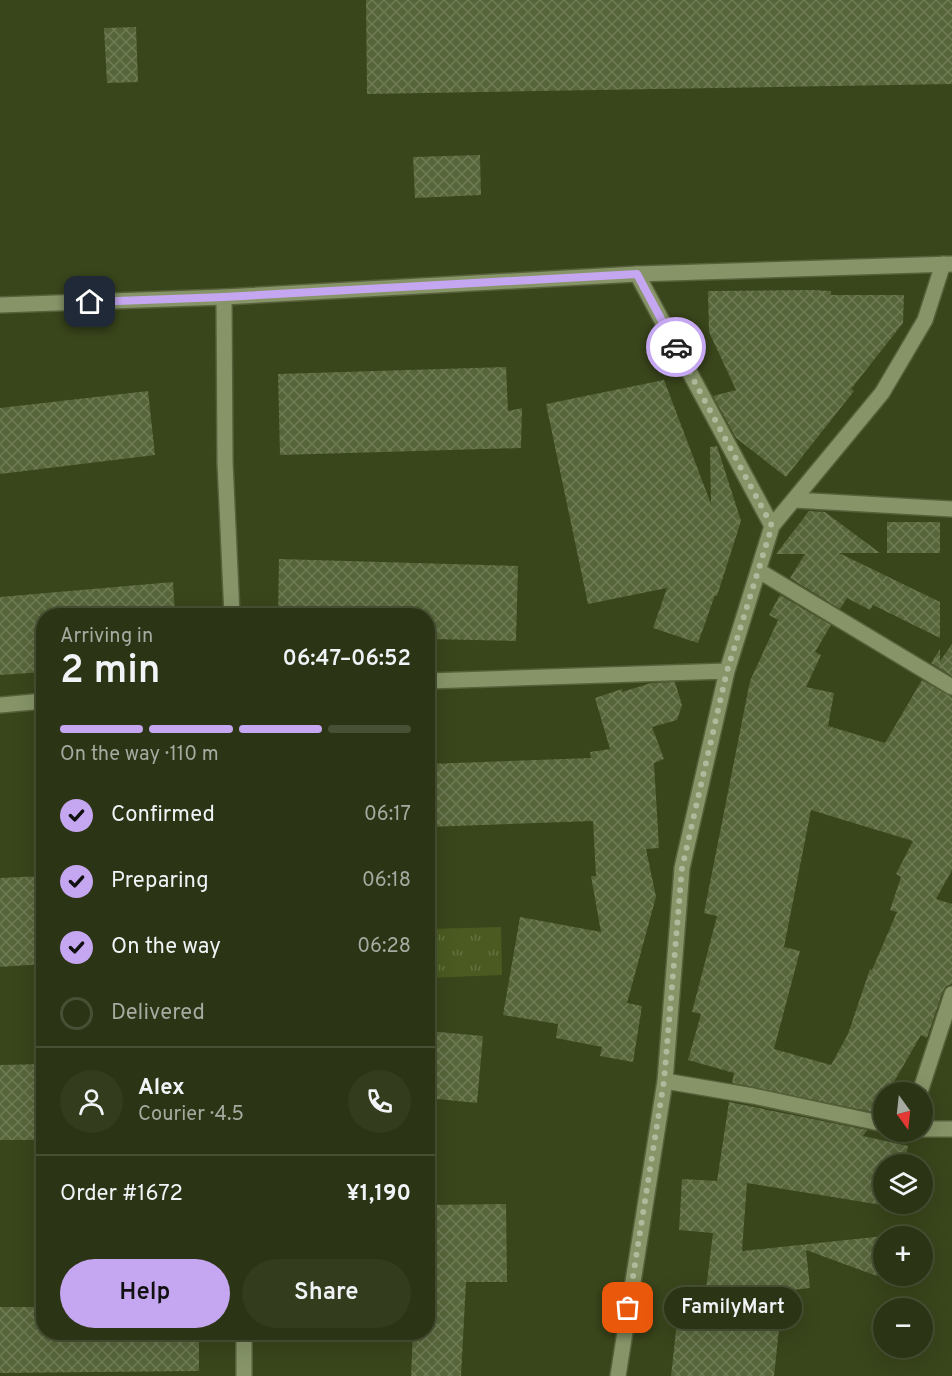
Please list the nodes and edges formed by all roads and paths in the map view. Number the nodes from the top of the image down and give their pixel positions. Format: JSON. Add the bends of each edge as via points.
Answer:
{"nodes":[{"id":1,"x":948,"y":264,"type":"edge"},
{"id":2,"x":637,"y":274,"type":"junction"},
{"id":3,"x":224,"y":297,"type":"junction"},
{"id":4,"x":0,"y":305,"type":"edge"},
{"id":5,"x":794,"y":500,"type":"junction"},
{"id":6,"x":952,"y":509,"type":"edge"},
{"id":7,"x":772,"y":526,"type":"junction"},
{"id":8,"x":759,"y":571,"type":"junction"},
{"id":9,"x":232,"y":608,"type":"edge"},
{"id":10,"x":727,"y":671,"type":"junction"},
{"id":11,"x":435,"y":681,"type":"edge"},
{"id":12,"x":952,"y":687,"type":"edge"},
{"id":13,"x":36,"y":702,"type":"edge"},
{"id":14,"x":0,"y":705,"type":"edge"},
{"id":15,"x":952,"y":994,"type":"edge"},
{"id":16,"x":664,"y":1081,"type":"junction"},
{"id":17,"x":923,"y":1082,"type":"edge"},
{"id":18,"x":873,"y":1122,"type":"edge"},
{"id":19,"x":933,"y":1129,"type":"edge"},
{"id":20,"x":952,"y":1129,"type":"edge"},
{"id":21,"x":244,"y":1340,"type":"edge"},
{"id":22,"x":244,"y":1376,"type":"edge"},
{"id":23,"x":618,"y":1376,"type":"edge"}],
"edges":[{"from":1,"to":2,"type":"street"},
{"from":1,"to":5,"type":"street","via":[[925,320],[882,393]]},
{"from":2,"to":3,"type":"street"},
{"from":2,"to":7,"type":"street"},
{"from":3,"to":4,"type":"street"},
{"from":3,"to":9,"type":"street","via":[[225,462]]},
{"from":5,"to":6,"type":"street"},
{"from":5,"to":7,"type":"street"},
{"from":7,"to":8,"type":"street"},
{"from":8,"to":10,"type":"street"},
{"from":8,"to":12,"type":"street"},
{"from":10,"to":11,"type":"street"},
{"from":10,"to":16,"type":"street","via":[[682,868]]},
{"from":13,"to":14,"type":"street"},
{"from":15,"to":17,"type":"street"},
{"from":16,"to":18,"type":"street"},
{"from":16,"to":23,"type":"street"},
{"from":19,"to":20,"type":"street"},
{"from":21,"to":22,"type":"street"}]}
